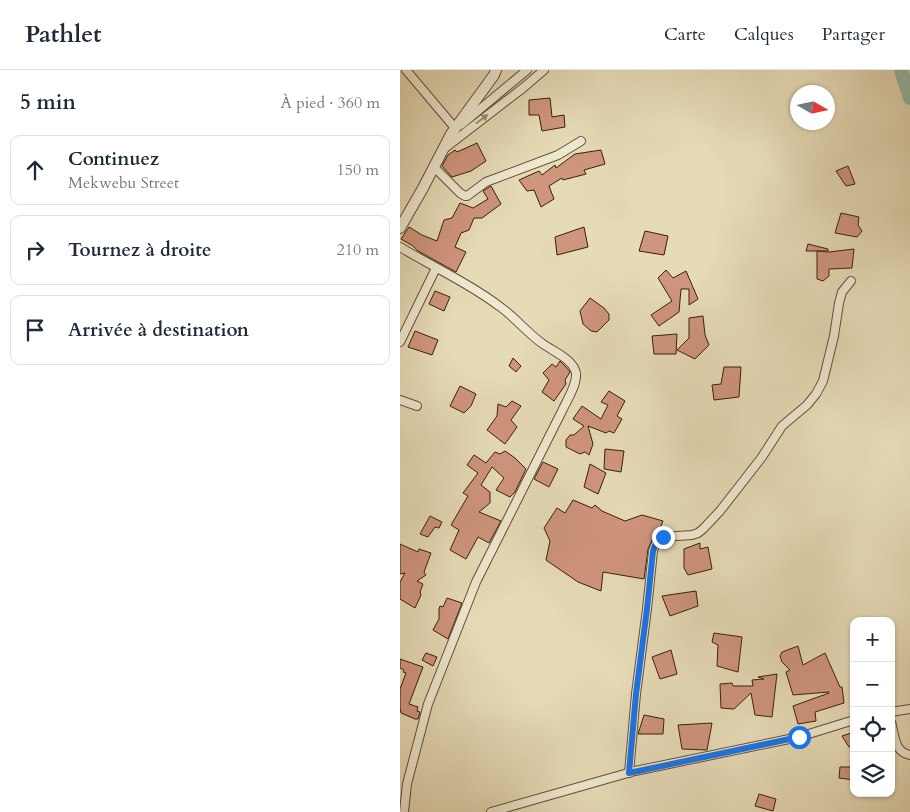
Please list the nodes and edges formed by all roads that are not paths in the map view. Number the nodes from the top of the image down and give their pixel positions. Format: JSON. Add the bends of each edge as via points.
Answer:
{"nodes":[{"id":1,"x":406,"y":70,"type":"edge"},
{"id":2,"x":496,"y":70,"type":"edge"},
{"id":3,"x":526,"y":70,"type":"edge"},
{"id":4,"x":544,"y":70,"type":"edge"},
{"id":5,"x":453,"y":131,"type":"junction"},
{"id":6,"x":581,"y":141,"type":"dead end"},
{"id":7,"x":443,"y":149,"type":"junction"},
{"id":8,"x":434,"y":168,"type":"junction"},
{"id":9,"x":400,"y":228,"type":"edge"},
{"id":10,"x":400,"y":247,"type":"edge"},
{"id":11,"x":436,"y":268,"type":"junction"},
{"id":12,"x":851,"y":281,"type":"dead end"},
{"id":13,"x":400,"y":342,"type":"edge"},
{"id":14,"x":400,"y":400,"type":"edge"},
{"id":15,"x":417,"y":406,"type":"dead end"},
{"id":16,"x":910,"y":709,"type":"edge"},
{"id":17,"x":895,"y":711,"type":"edge"},
{"id":18,"x":850,"y":721,"type":"edge"},
{"id":19,"x":895,"y":737,"type":"edge"},
{"id":20,"x":910,"y":755,"type":"edge"},
{"id":21,"x":629,"y":773,"type":"junction"},
{"id":22,"x":404,"y":812,"type":"edge"},
{"id":23,"x":491,"y":812,"type":"edge"}],
"edges":[{"from":1,"to":5,"type":"street"},
{"from":2,"to":5,"type":"street"},
{"from":3,"to":5,"type":"street"},
{"from":7,"to":4,"type":"street","one_way":true},
{"from":5,"to":7,"type":"street"},
{"from":6,"to":8,"type":"street","via":[[558,155],[486,182],[467,196]]},
{"from":7,"to":8,"type":"street"},
{"from":8,"to":9,"type":"street"},
{"from":10,"to":11,"type":"street"},
{"from":11,"to":13,"type":"street"},
{"from":11,"to":22,"type":"street","via":[[500,306],[573,366],[576,375],[563,409],[476,582],[428,704],[407,784]]},
{"from":12,"to":21,"type":"street","via":[[842,292],[823,381],[816,394],[782,426],[762,457],[703,529],[692,535],[663,537],[656,544]]},
{"from":14,"to":15,"type":"street"},
{"from":16,"to":17,"type":"street"},
{"from":18,"to":21,"type":"street","via":[[799,737]]},
{"from":19,"to":20,"type":"street","via":[[900,750]]},
{"from":21,"to":23,"type":"street"}]}
